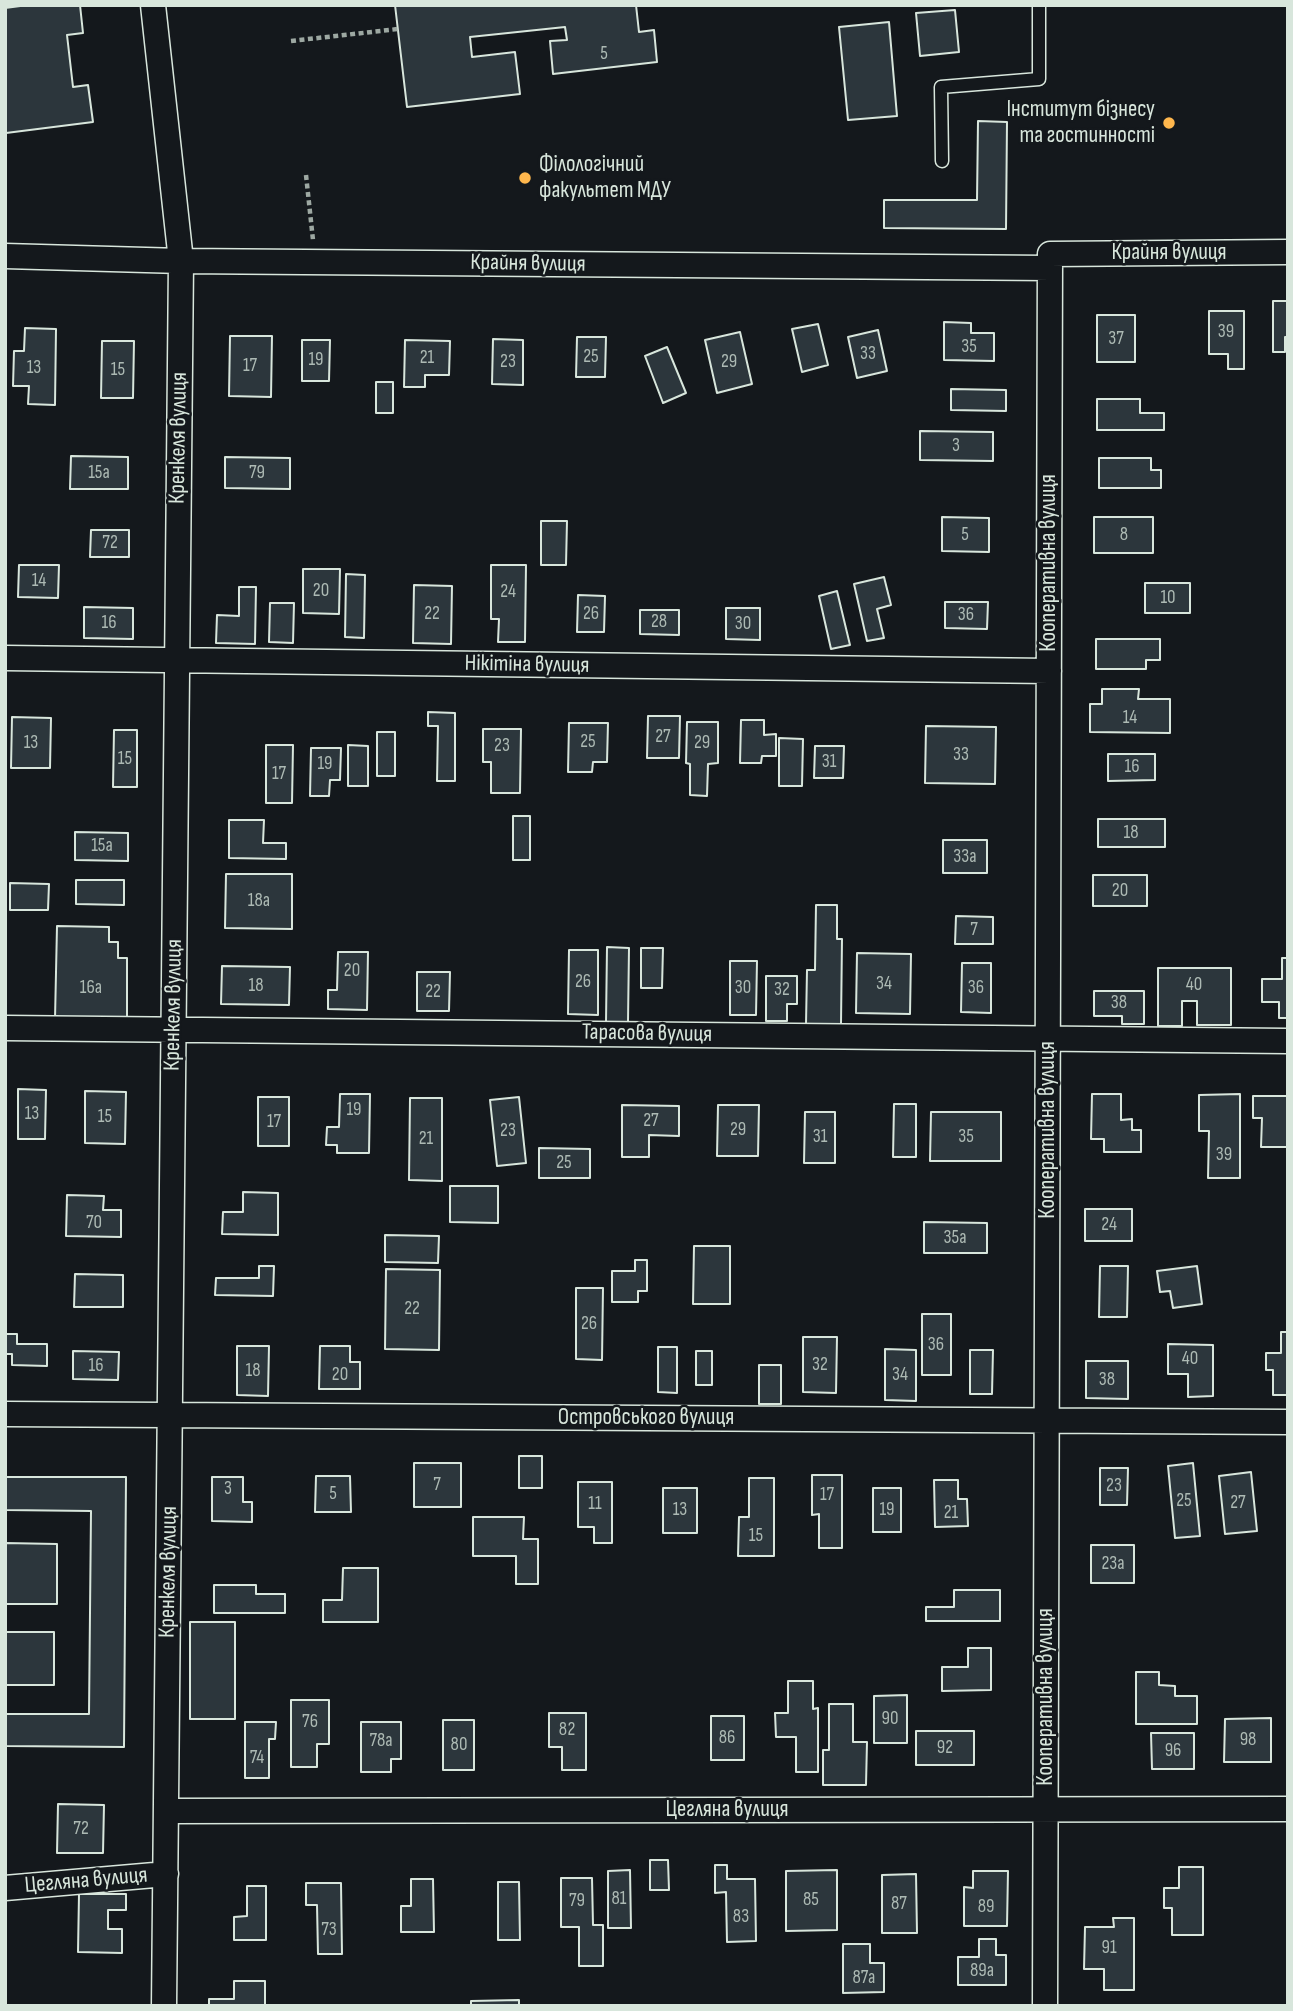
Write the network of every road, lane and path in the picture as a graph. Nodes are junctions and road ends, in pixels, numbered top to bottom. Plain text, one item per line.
1 (153, 5) edge
2 (1039, 5) edge
3 (398, 29) dead end
4 (291, 41) dead end
5 (942, 160) dead end
6 (306, 175) dead end
7 (1288, 252) edge
8 (5, 256) edge
9 (181, 261) junction
10 (1050, 261) junction
11 (316, 262) junction
12 (5, 658) edge
13 (177, 660) junction
14 (1049, 671) junction
15 (5, 1028) edge
16 (174, 1030) junction
17 (1048, 1038) junction
18 (1288, 1041) edge
19 (5, 1414) edge
20 (170, 1415) junction
21 (1047, 1420) junction
22 (1288, 1422) edge
23 (1046, 1809) junction
24 (1288, 1809) edge
25 (166, 1811) junction
26 (166, 1874) junction
27 (5, 1888) edge
28 (164, 2006) edge
29 (1045, 2006) edge

1 - 9 street, Кренкеля вулиця
2 - 5 lane
3 - 4 path
6 - 11 path
7 - 10 street, Крайня вулиця
8 - 9 street, Крайня вулиця
9 - 11 street, Крайня вулиця
9 - 13 street, Кренкеля вулиця
10 - 11 street, Крайня вулиця
10 - 14 street, Кооперативна вулиця
12 - 13 street, Нікітіна вулиця
13 - 14 street, Нікітіна вулиця
13 - 16 street, Кренкеля вулиця
14 - 17 street, Кооперативна вулиця
15 - 16 street, Тарасова вулиця
16 - 17 street, Тарасова вулиця
16 - 20 street, Кренкеля вулиця
17 - 18 street, Тарасова вулиця
17 - 21 street, Кооперативна вулиця
19 - 20 street, Островського вулиця
20 - 21 street, Островського вулиця
20 - 25 street, Кренкеля вулиця
21 - 22 street, Островського вулиця
21 - 23 street, Кооперативна вулиця
23 - 24 street, Цегляна вулиця
23 - 25 street, Цегляна вулиця
23 - 29 street, Кооперативна вулиця
25 - 26 street, Кренкеля вулиця
26 - 27 street, Цегляна вулиця
26 - 28 street, Кренкеля вулиця

